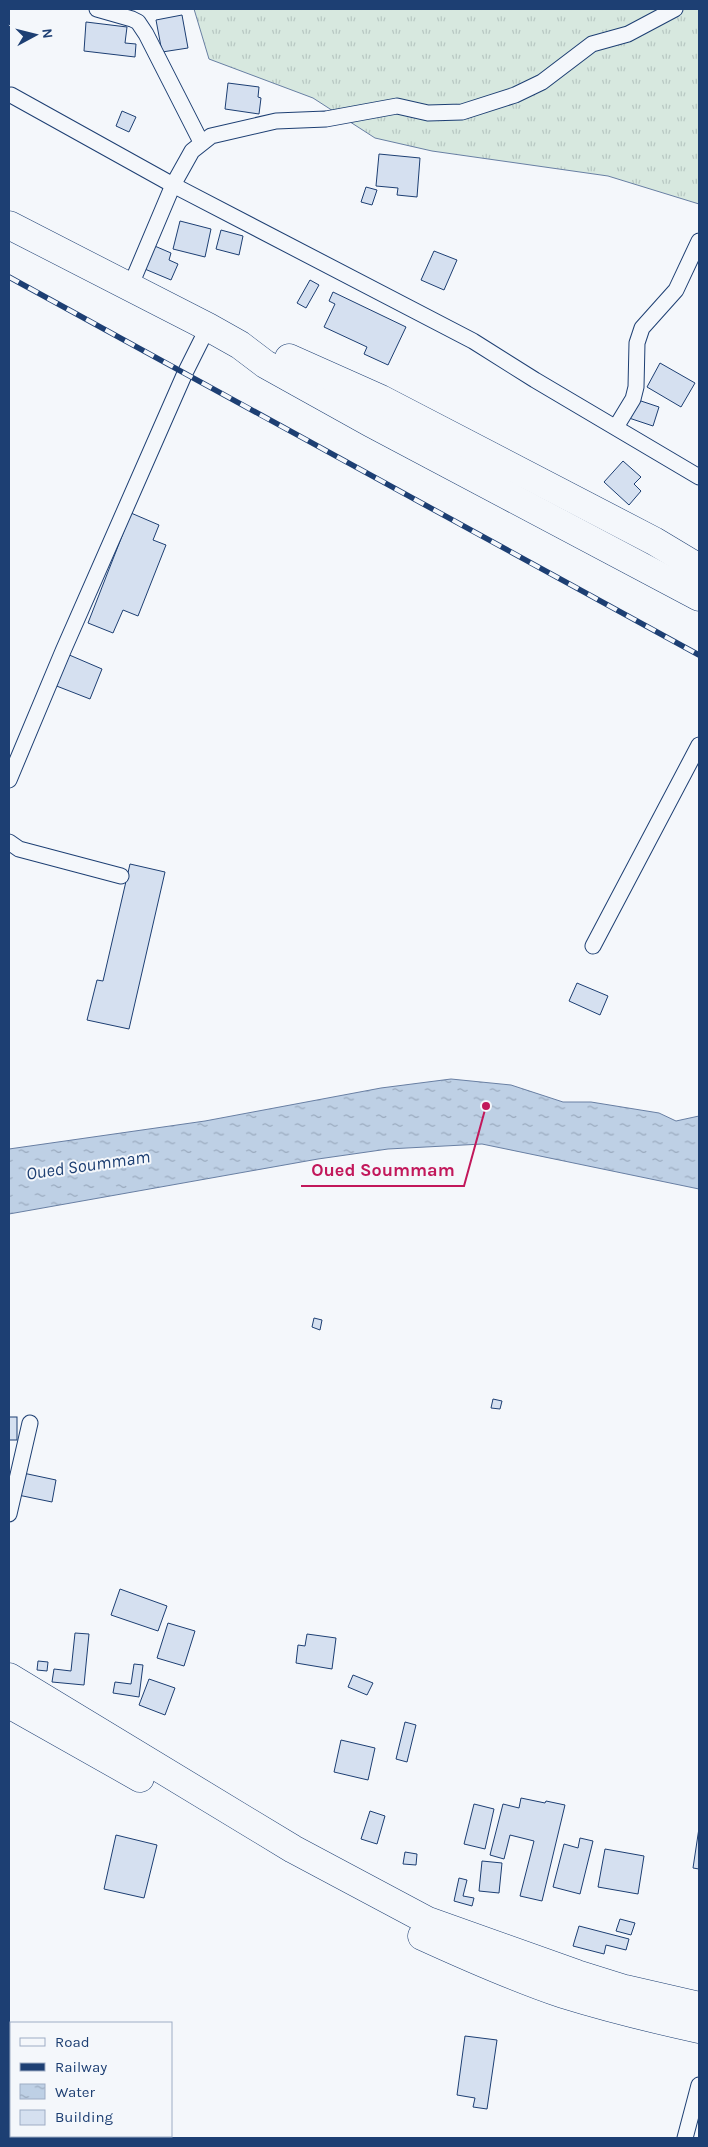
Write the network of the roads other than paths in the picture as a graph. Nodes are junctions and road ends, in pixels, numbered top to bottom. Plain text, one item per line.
1 (97, 9) edge
2 (675, 9) edge
3 (12, 95) dead end
4 (201, 142) junction
5 (173, 185) junction
6 (9, 225) edge
7 (699, 241) edge
8 (130, 287) junction
9 (208, 327) junction
10 (240, 345) junction
11 (616, 427) junction
12 (699, 477) edge
13 (699, 568) edge
14 (699, 597) edge
15 (699, 745) edge
16 (9, 780) edge
17 (9, 842) edge
18 (121, 876) dead end
19 (593, 946) dead end
20 (30, 1423) dead end
21 (9, 1514) edge
22 (9, 1677) edge
23 (9, 1704) edge
24 (699, 2006) edge
25 (699, 2030) edge
26 (699, 2085) edge
27 (685, 2138) edge

1 - 4 street
2 - 4 street
3 - 5 street
4 - 5 street
5 - 8 street
5 - 11 street
6 - 8 highway
7 - 11 street
8 - 9 highway
9 - 10 highway
9 - 16 street
10 - 13 highway
10 - 14 highway
11 - 12 street
15 - 19 street
17 - 18 street
20 - 21 street
22 - 24 highway
23 - 25 highway
26 - 27 street

